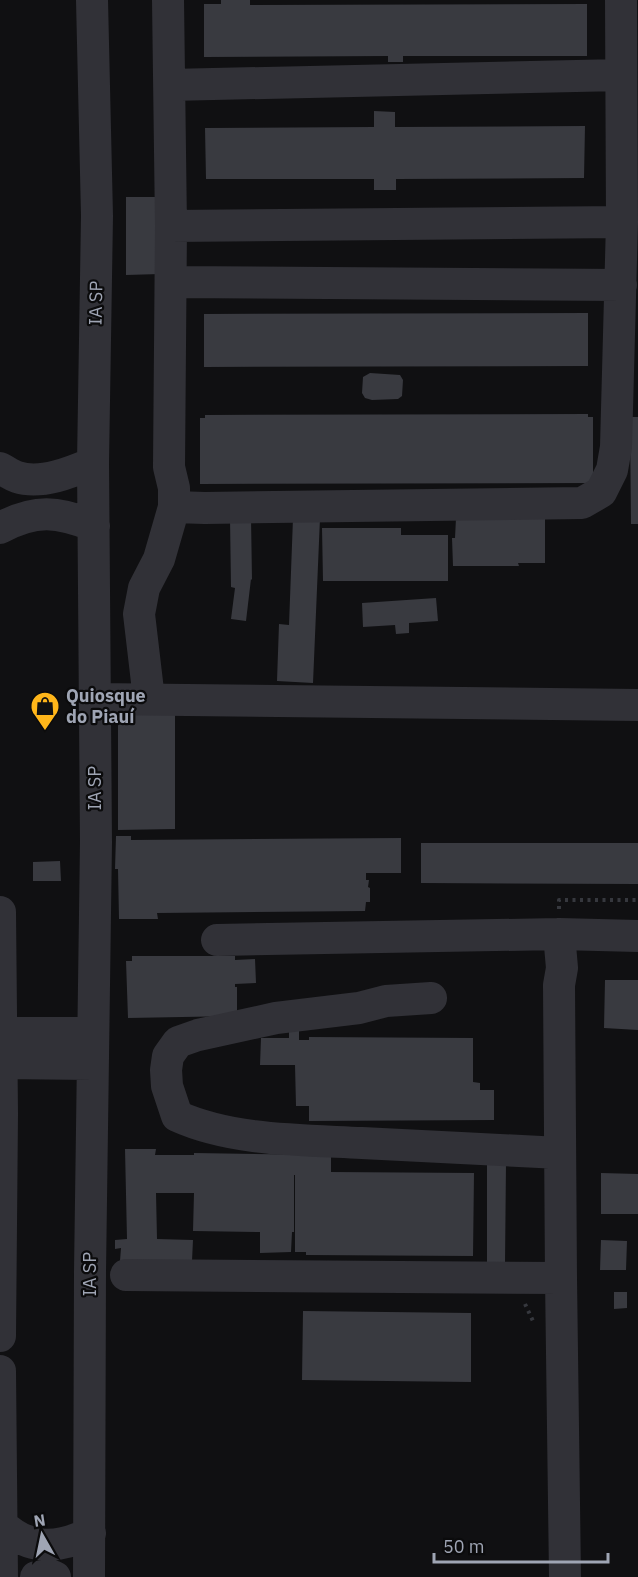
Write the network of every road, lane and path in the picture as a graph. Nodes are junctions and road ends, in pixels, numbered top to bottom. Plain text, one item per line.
1 (92, 0) edge
2 (168, 0) edge
3 (621, 0) edge
4 (621, 75) junction
5 (170, 85) junction
6 (627, 207) edge
7 (171, 226) junction
8 (171, 282) junction
9 (621, 285) junction
10 (93, 463) junction
11 (0, 468) edge
12 (174, 507) junction
13 (94, 526) junction
14 (0, 528) edge
15 (95, 699) junction
16 (149, 699) junction
17 (638, 705) edge
18 (638, 900) edge
19 (0, 912) edge
20 (559, 934) junction
21 (638, 936) edge
22 (218, 940) dead end
23 (431, 998) dead end
24 (92, 1033) junction
25 (2, 1048) junction
26 (92, 1064) junction
27 (1, 1114) edge
28 (560, 1153) junction
29 (126, 1275) dead end
30 (561, 1278) junction
31 (0, 1336) edge
32 (0, 1371) edge
33 (2, 1524) junction
34 (90, 1533) junction
35 (2, 1577) edge
36 (36, 1577) edge
37 (55, 1577) edge
38 (89, 1577) edge
39 (565, 1577) edge

1 - 10 street, IA SP
2 - 5 street
3 - 4 street
4 - 5 street
4 - 6 street
5 - 7 street
6 - 7 street
6 - 9 street
7 - 8 street
8 - 9 street
8 - 12 street
9 - 12 street
10 - 11 street
10 - 13 street, IA SP
12 - 16 street
13 - 14 street
13 - 15 street, IA SP
15 - 16 street
15 - 24 street, IA SP
16 - 17 street
18 - 20 path
19 - 25 street
20 - 21 street
20 - 22 street
20 - 28 street
23 - 28 street
24 - 25 street
24 - 26 street, IA SP
25 - 26 street
25 - 27 street
26 - 34 street, IA SP
27 - 31 street
28 - 30 street
29 - 30 street
30 - 39 street
32 - 33 street
33 - 34 street
33 - 35 street
34 - 38 street, IA SP
36 - 37 street

